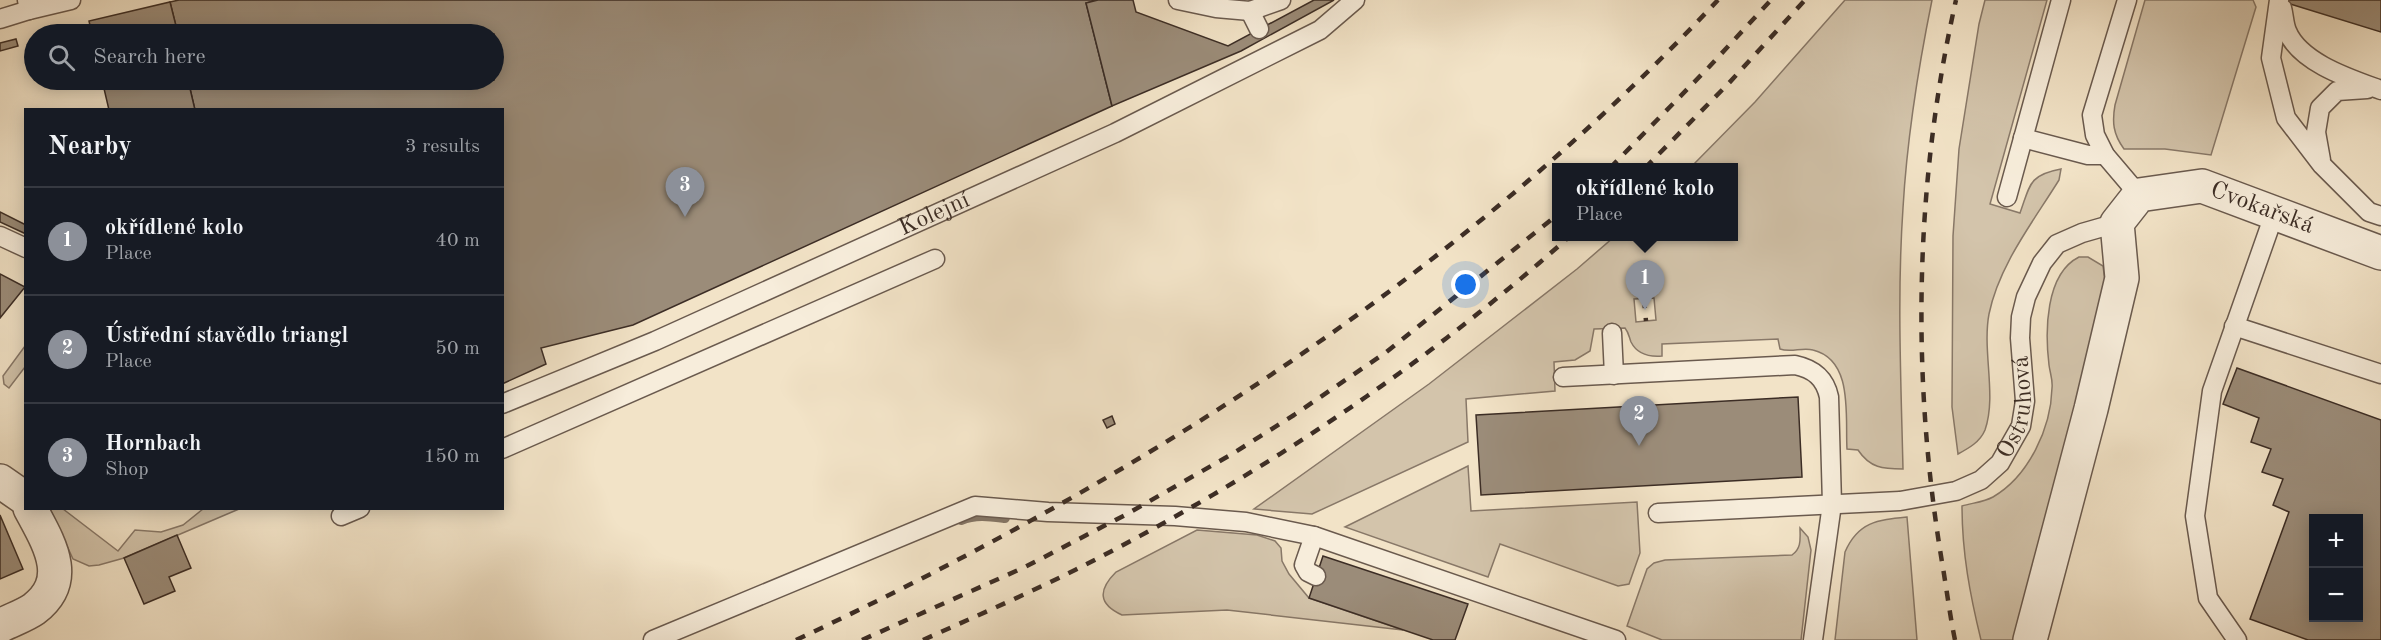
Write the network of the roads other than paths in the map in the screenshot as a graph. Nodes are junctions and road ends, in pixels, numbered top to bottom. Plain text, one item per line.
1 (71, 0) edge
2 (1178, 0) edge
3 (1281, 0) edge
4 (1355, 0) edge
5 (2061, 0) edge
6 (2127, 0) edge
7 (2280, 0) edge
8 (28, 5) edge
9 (1250, 11) junction
10 (0, 19) edge
11 (1265, 41) junction
12 (2381, 91) edge
13 (2023, 138) junction
14 (2105, 155) junction
15 (2322, 165) junction
16 (2139, 195) junction
17 (2007, 197) dead end
18 (2274, 212) junction
19 (2381, 216) edge
20 (2117, 223) junction
21 (0, 236) edge
22 (24, 247) edge
23 (2381, 253) edge
24 (935, 259) dead end
25 (2234, 326) junction
26 (1612, 333) dead end
27 (2381, 374) edge
28 (1614, 375) junction
29 (1563, 377) dead end
30 (504, 403) edge
31 (504, 448) edge
32 (0, 481) edge
33 (24, 498) edge
34 (1832, 504) junction
35 (31, 510) edge
36 (355, 510) edge
37 (1658, 513) dead end
38 (341, 516) dead end
39 (1314, 536) junction
40 (1316, 576) dead end
41 (0, 626) edge
42 (652, 640) edge
43 (1616, 640) edge
44 (1813, 640) edge
45 (2030, 640) edge
46 (2237, 640) edge

1 - 8 lane
2 - 9 lane
3 - 9 lane
4 - 11 lane, Kolejní
5 - 13 lane
6 - 14 lane
7 - 12 lane
7 - 15 lane
8 - 10 lane
9 - 11 lane
11 - 30 lane, Kolejní
12 - 15 lane
13 - 14 lane
13 - 17 lane
14 - 16 lane
15 - 19 lane
16 - 18 street, Cvokařská
16 - 20 street
18 - 23 street, Cvokařská
18 - 25 lane
20 - 34 lane, Ostruhová
20 - 45 street
21 - 22 lane
24 - 31 lane
25 - 27 lane
25 - 46 lane
26 - 28 lane
28 - 29 lane
28 - 34 lane
32 - 33 street
34 - 37 lane, Ostruhová
34 - 44 lane
35 - 41 street
36 - 38 lane
39 - 40 lane
39 - 42 lane
39 - 43 lane

